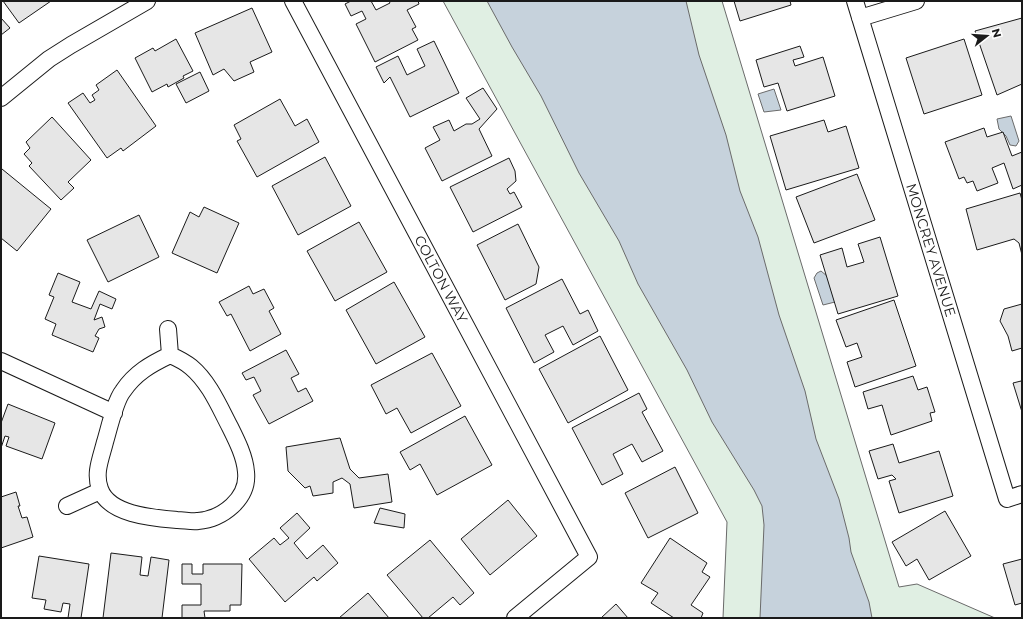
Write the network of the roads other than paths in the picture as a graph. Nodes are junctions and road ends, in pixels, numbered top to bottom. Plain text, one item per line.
1 (148, 1) edge
2 (293, 1) edge
3 (855, 1) edge
4 (916, 1) edge
5 (860, 18) junction
6 (1, 98) edge
7 (168, 329) dead end
8 (170, 355) junction
9 (1, 361) edge
10 (114, 414) junction
11 (100, 491) junction
12 (1015, 496) edge
13 (67, 506) dead end
14 (515, 618) edge

1 - 6 street
2 - 14 street, COLTON WAY
3 - 5 street, MONCREY AVENUE
4 - 5 street
5 - 12 street, MONCREY AVENUE
7 - 8 street
8 - 10 street
8 - 11 street
9 - 10 street
10 - 11 street
11 - 13 street

